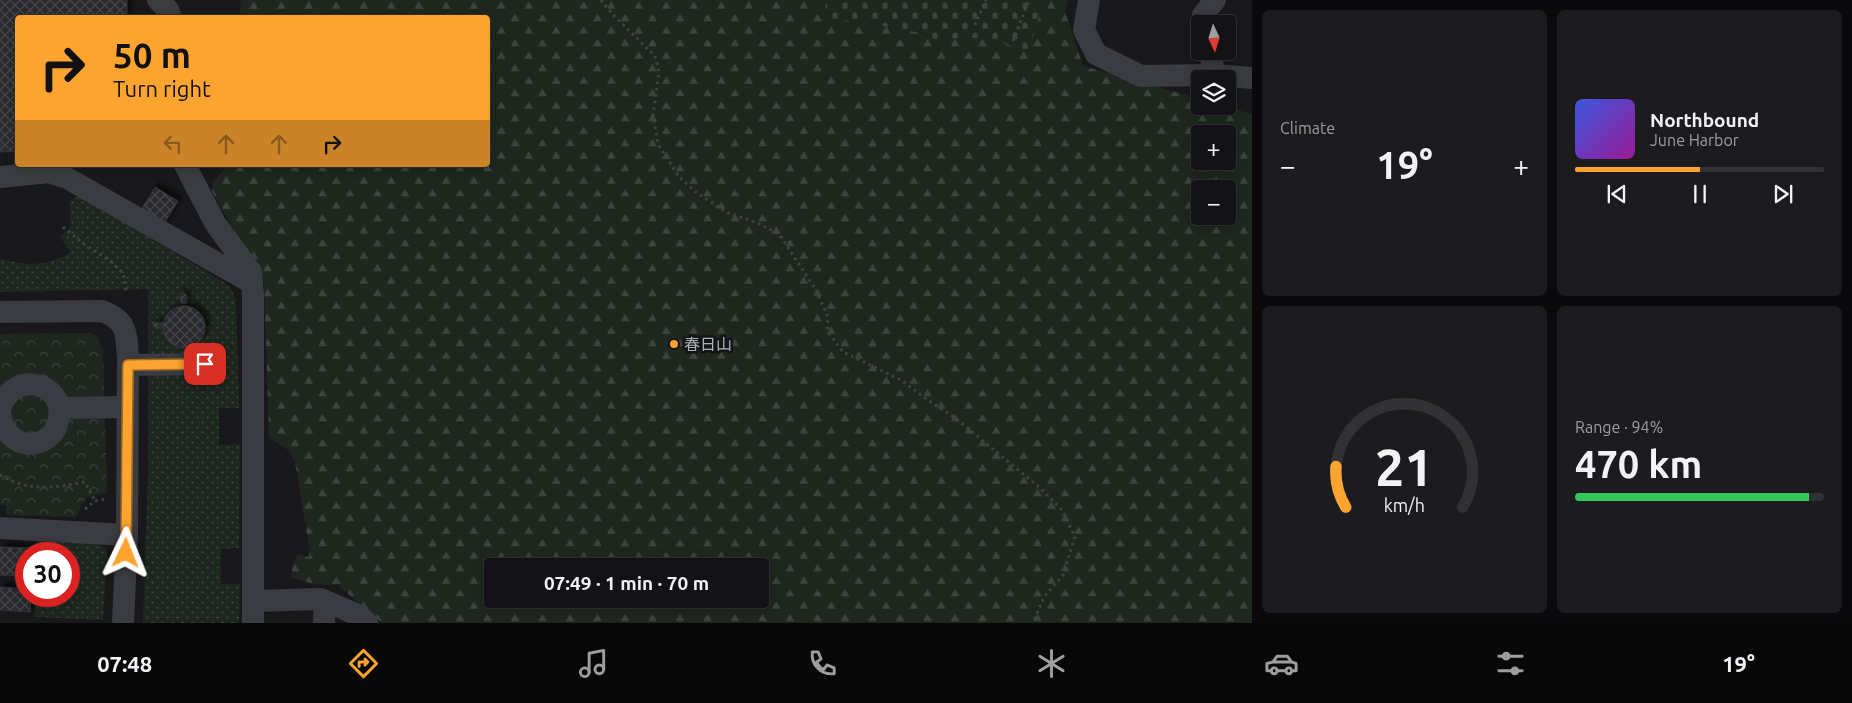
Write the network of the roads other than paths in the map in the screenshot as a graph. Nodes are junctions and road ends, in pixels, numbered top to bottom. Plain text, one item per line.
1 (158, 0) edge
2 (1089, 0) edge
3 (1215, 0) edge
4 (170, 15) edge
5 (1203, 15) edge
6 (1191, 75) edge
7 (1236, 77) edge
8 (1252, 78) edge
9 (186, 167) edge
10 (0, 177) edge
11 (252, 282) junction
12 (0, 312) edge
13 (205, 364) dead end
14 (128, 365) junction
15 (127, 407) junction
16 (60, 408) junction
17 (0, 410) edge
18 (0, 528) edge
19 (127, 536) junction
20 (254, 601) junction
21 (325, 612) edge
22 (122, 623) edge
23 (253, 623) edge
24 (367, 623) edge

1 - 4 street
2 - 6 street
3 - 5 street
7 - 8 street
9 - 11 street
10 - 11 street
11 - 20 street
12 - 14 street
13 - 14 street
14 - 15 street
15 - 16 street
15 - 19 street
16 - 17 street
16 - 17 street
18 - 19 street
19 - 22 street
20 - 21 street
20 - 23 street
21 - 24 street

